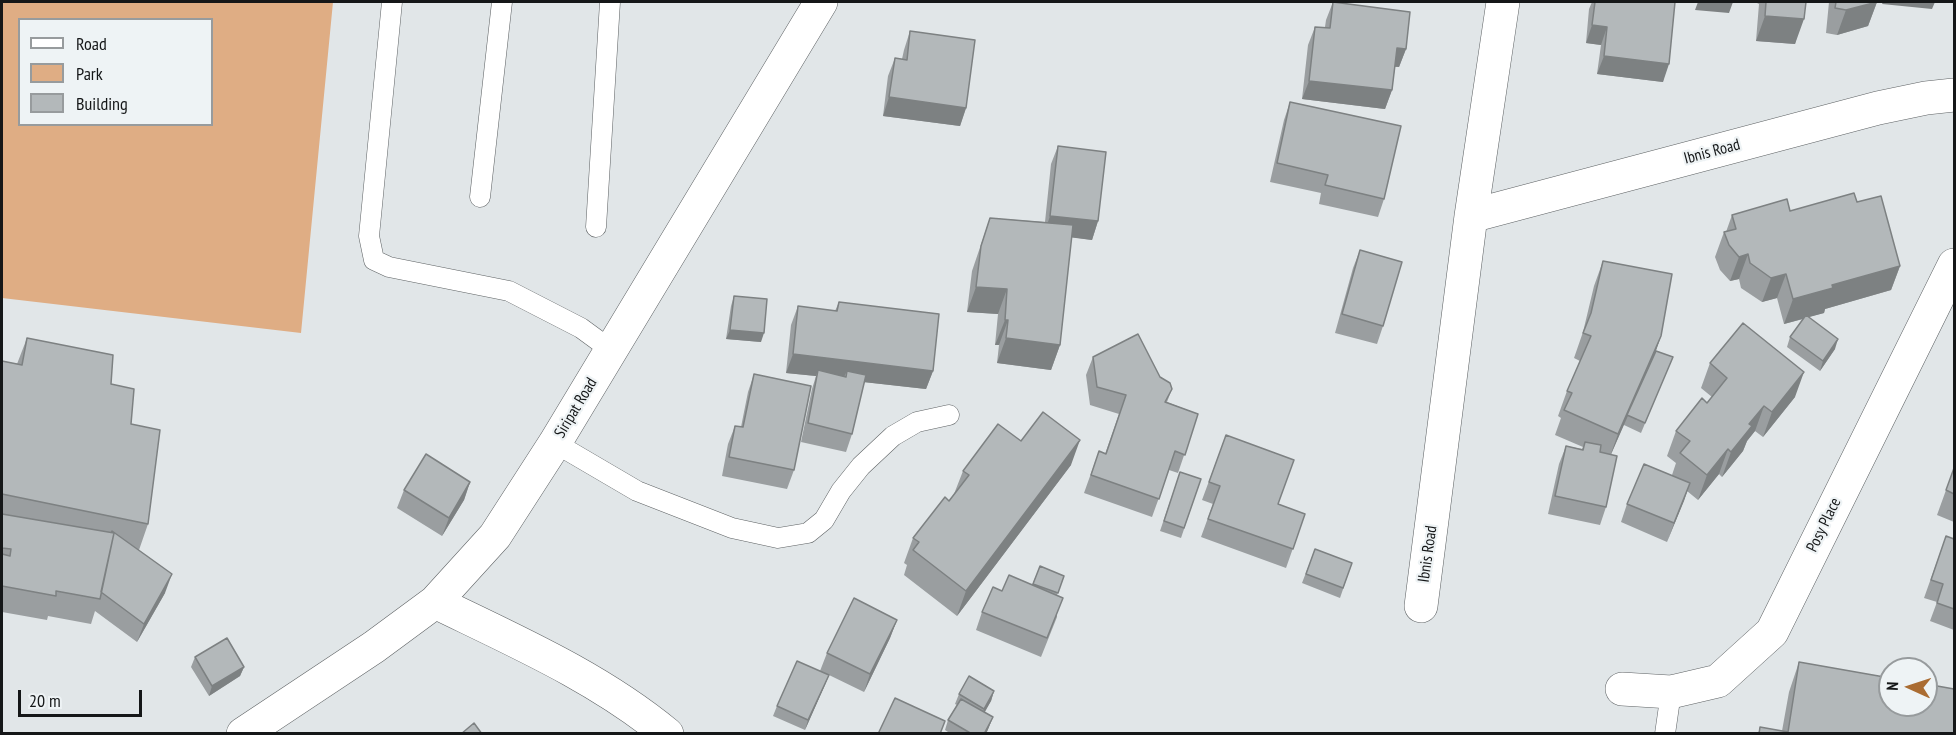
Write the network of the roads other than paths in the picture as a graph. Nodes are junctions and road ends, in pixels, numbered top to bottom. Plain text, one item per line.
1 (392, 2) edge
2 (502, 2) edge
3 (610, 2) edge
4 (821, 2) edge
5 (1503, 2) edge
6 (1954, 95) edge
7 (480, 197) dead end
8 (1471, 216) junction
9 (596, 227) dead end
10 (1954, 266) edge
11 (611, 350) junction
12 (949, 415) dead end
13 (555, 443) junction
14 (435, 602) junction
15 (1421, 606) dead end
16 (1622, 689) dead end
17 (1671, 692) junction
18 (243, 734) edge
19 (667, 734) edge
20 (1665, 734) edge

1 - 11 lane
2 - 7 lane
3 - 9 lane
4 - 11 street, Siripat Road
5 - 8 street, Ibnis Road
6 - 8 street, Ibnis Road
8 - 15 street, Ibnis Road
10 - 17 street, Posy Place
11 - 13 street, Siripat Road
12 - 13 lane
13 - 14 street, Siripat Road
14 - 18 street, Siripat Road
14 - 19 street
16 - 17 street, Posy Place
17 - 20 lane

